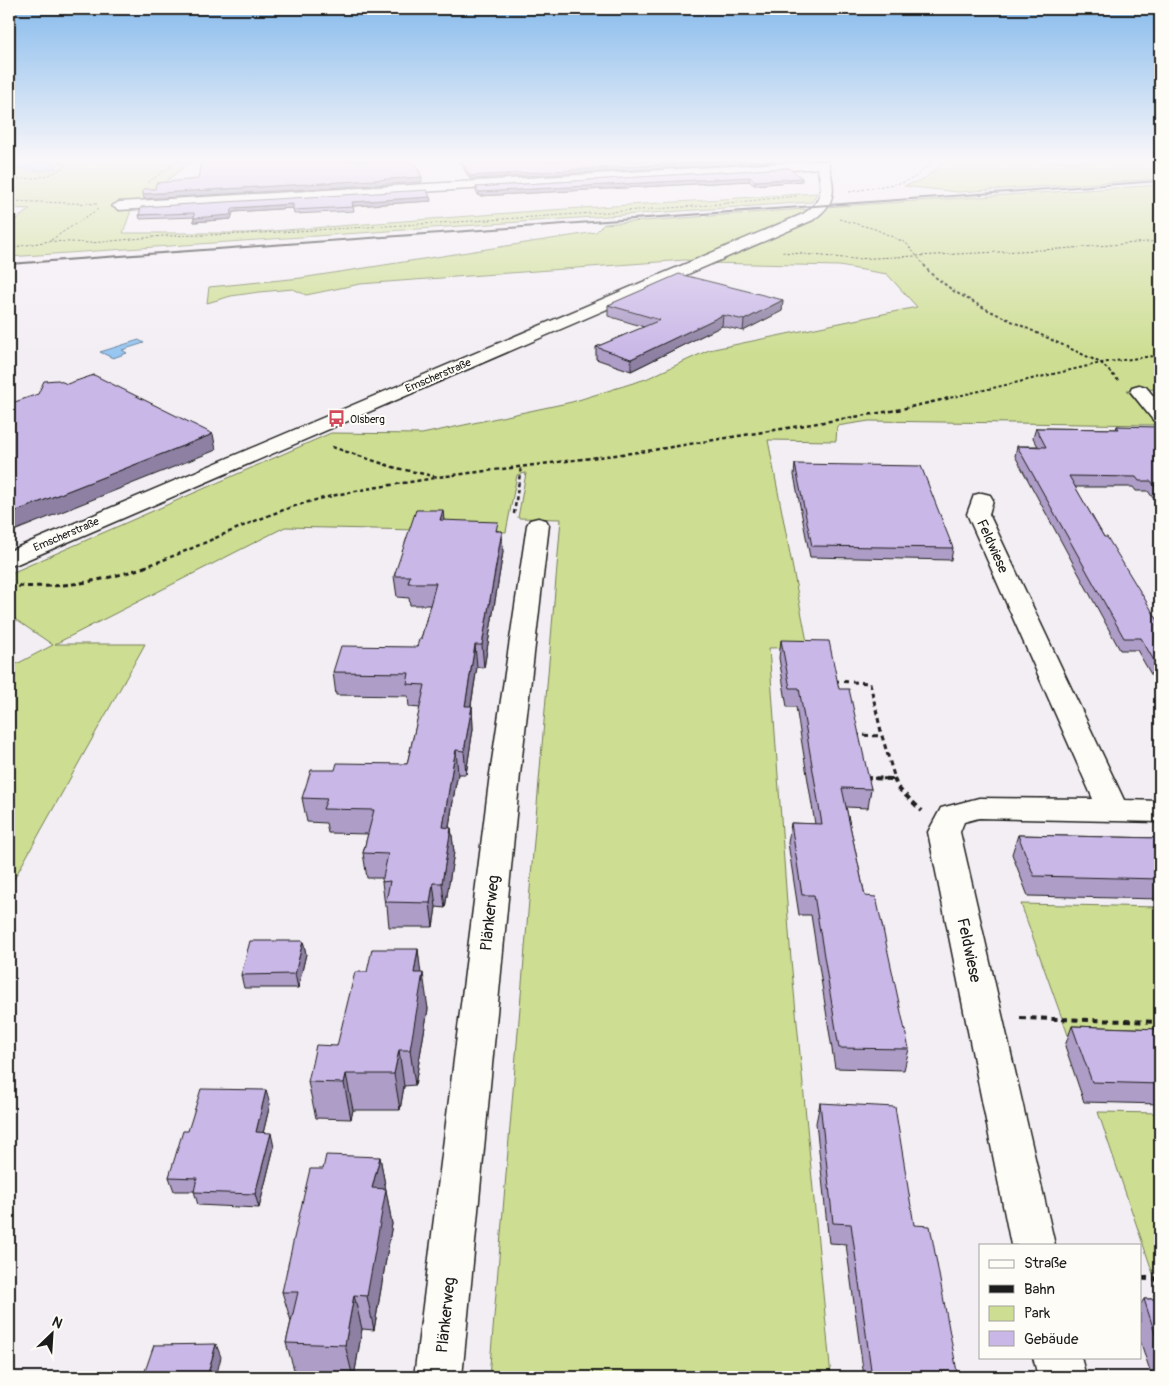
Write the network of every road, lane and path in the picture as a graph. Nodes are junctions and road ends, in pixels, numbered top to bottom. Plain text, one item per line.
1 (73, 226) edge
2 (396, 226) edge
3 (787, 226) edge
4 (862, 226) edge
5 (50, 240) junction
6 (1160, 241) edge
7 (9, 248) edge
8 (823, 256) dead end
9 (918, 256) junction
10 (1160, 355) edge
11 (1101, 363) junction
12 (1139, 391) joint
13 (1160, 416) edge
14 (299, 434) junction
15 (521, 467) junction
16 (438, 477) junction
17 (982, 500) dead end
18 (538, 525) joint
19 (9, 559) edge
20 (9, 586) edge
21 (833, 681) edge
22 (855, 735) edge
23 (882, 736) junction
24 (864, 778) edge
25 (895, 779) junction
26 (1112, 810) junction
27 (1160, 811) edge
28 (944, 832) junction
29 (984, 1017) junction
30 (1105, 1021) junction
31 (1160, 1022) edge
32 (1108, 1030) edge
33 (1033, 1244) edge
34 (1142, 1278) edge
35 (1160, 1279) edge
36 (1057, 1358) edge
37 (438, 1377) edge
38 (1062, 1377) edge

1 - 5 path
2 - 5 path
3 - 14 street, Emscherstraße
4 - 9 path
5 - 7 path
6 - 9 path
8 - 9 path
9 - 11 path
10 - 11 path
11 - 12 path
11 - 15 path
12 - 13 street
14 - 16 path
14 - 19 street, Emscherstraße
15 - 16 path
15 - 18 path
16 - 20 path
17 - 26 street, Feldwiese
18 - 37 street, Plänkerweg
21 - 23 path
22 - 23 path
23 - 25 path
24 - 25 path
25 - 28 path
26 - 27 street
26 - 28 street
28 - 29 street, Feldwiese
29 - 30 path
29 - 33 street, Feldwiese
30 - 31 path
30 - 32 path
34 - 35 path
36 - 38 street

